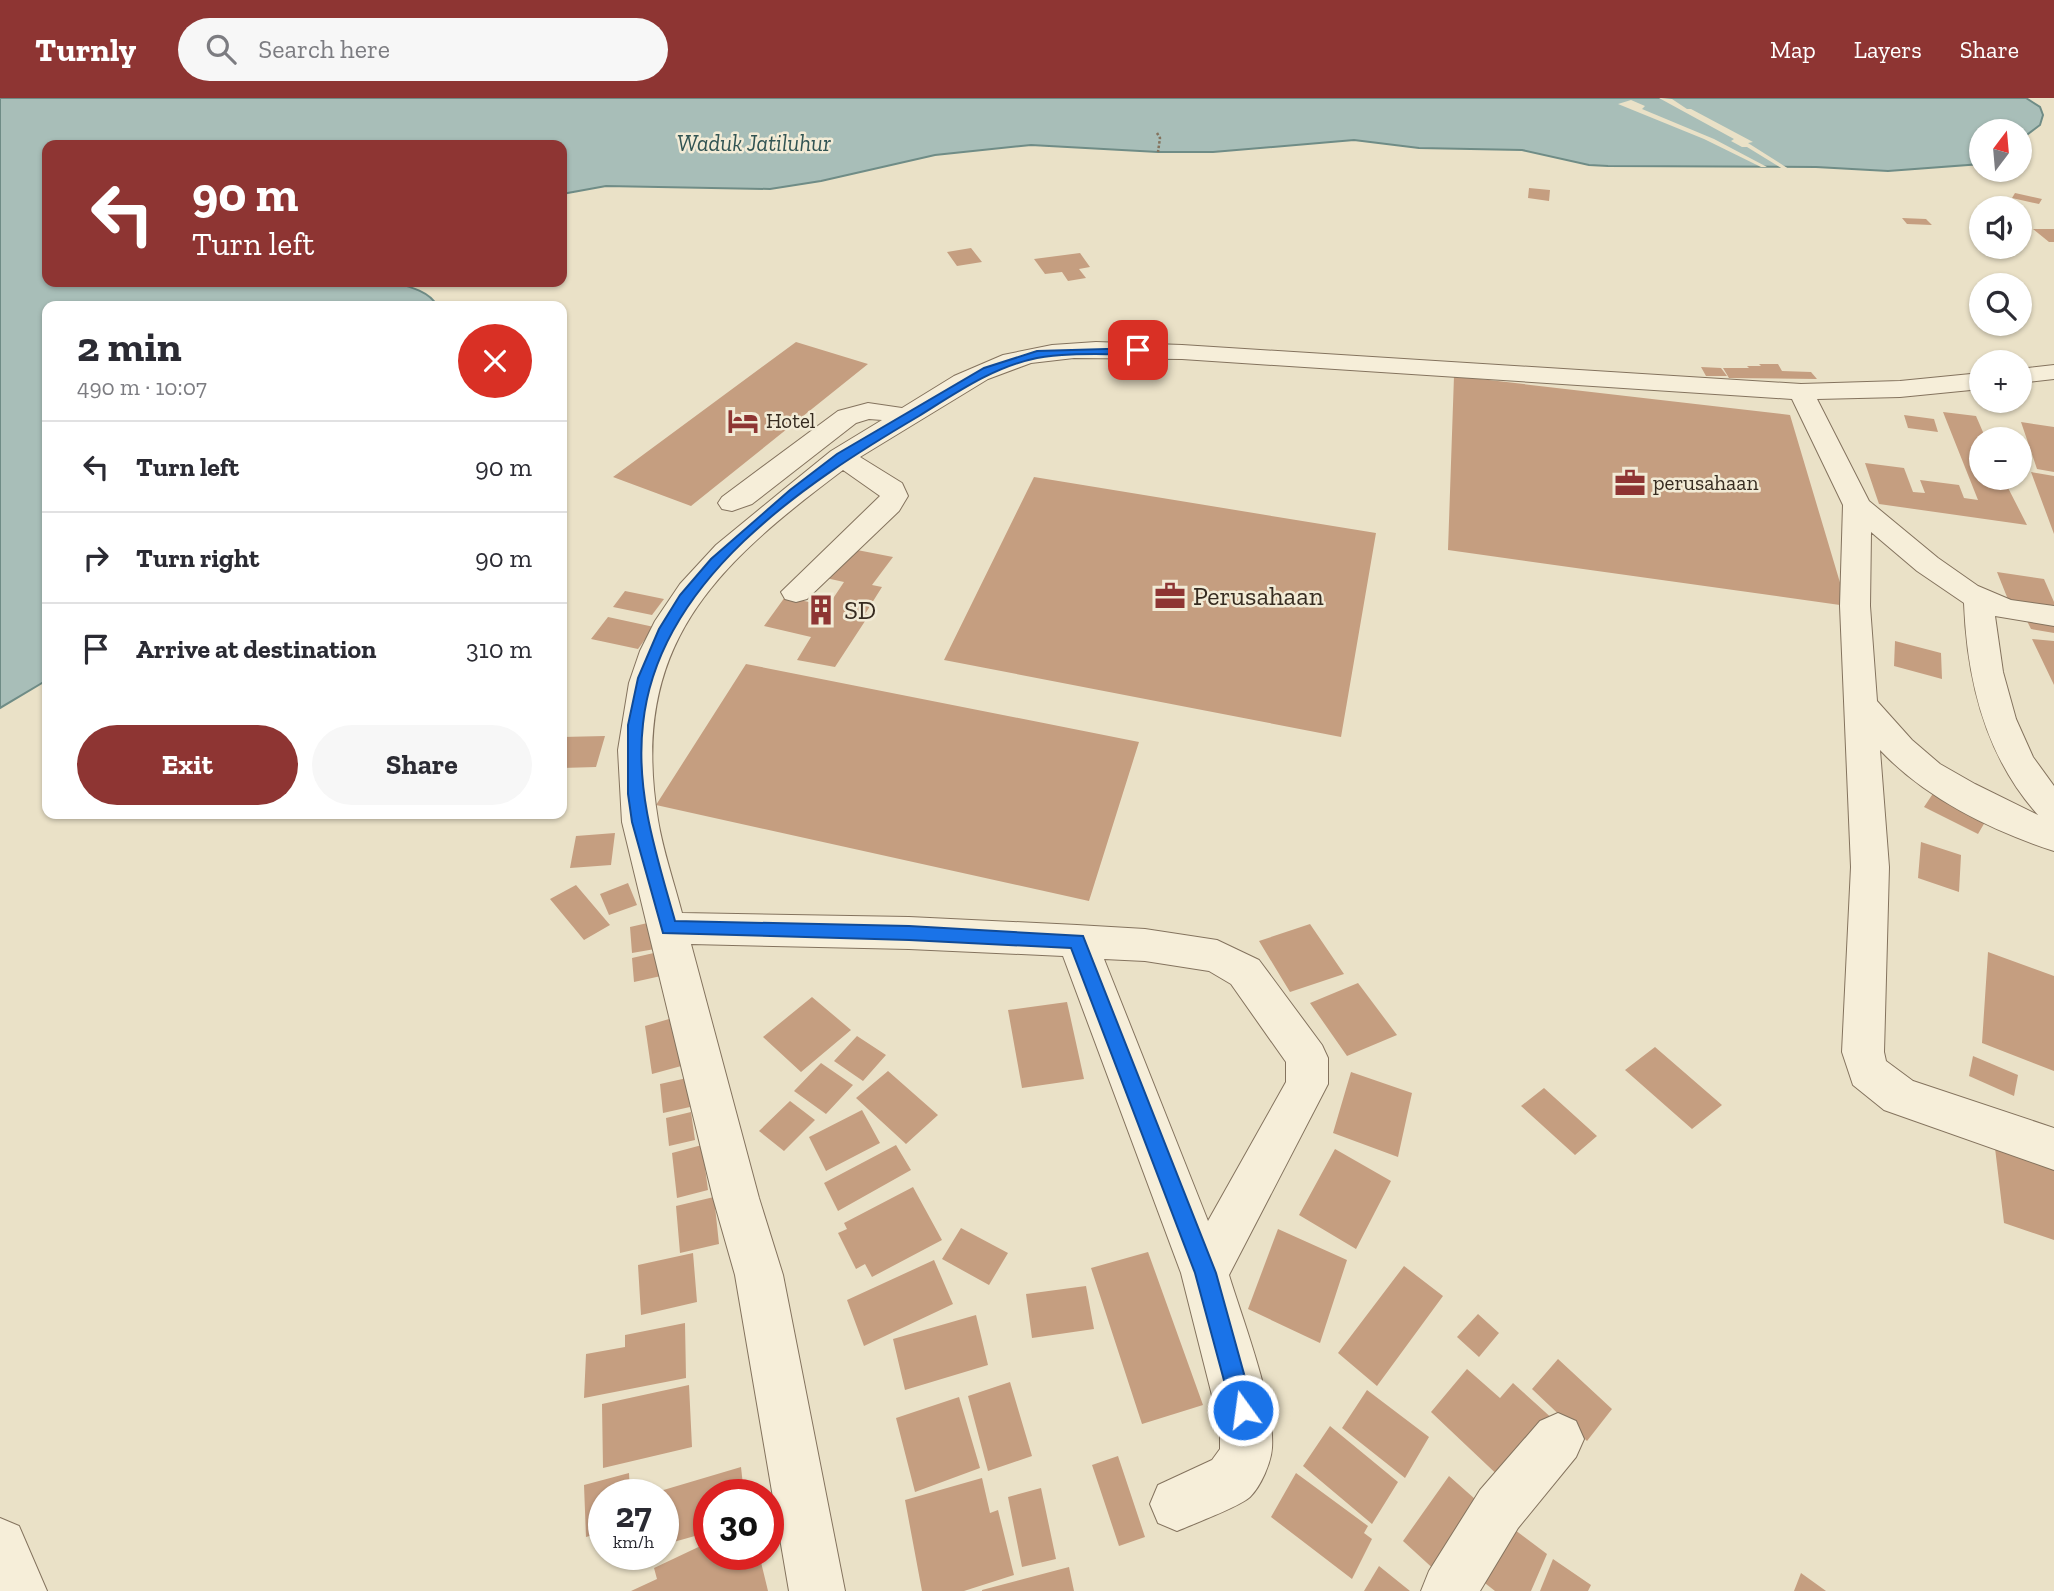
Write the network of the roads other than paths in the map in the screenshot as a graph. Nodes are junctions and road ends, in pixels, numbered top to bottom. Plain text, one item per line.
1 (2054, 372) edge
2 (2032, 375) edge
3 (1969, 382) edge
4 (1801, 392) junction
5 (908, 416) junction
6 (841, 457) junction
7 (732, 503) dead end
8 (1857, 505) junction
9 (796, 592) dead end
10 (1979, 599) junction
11 (2054, 616) edge
12 (1860, 703) junction
13 (2054, 809) edge
14 (2054, 836) edge
15 (669, 928) junction
16 (1077, 941) junction
17 (2054, 1149) edge
18 (1205, 1273) junction
19 (1558, 1439) dead end
20 (1177, 1504) dead end
21 (0, 1545) edge
22 (19, 1591) edge
23 (817, 1591) edge
24 (1449, 1591) edge

1 - 2 street
3 - 4 street
4 - 5 street
4 - 8 street
5 - 6 street
5 - 7 street
6 - 9 street
6 - 15 street
8 - 10 street
8 - 12 street
10 - 11 street
10 - 13 street
12 - 14 street
12 - 17 street
15 - 16 street
15 - 23 street
16 - 18 street
16 - 18 street
18 - 20 street
19 - 24 street
21 - 22 street

